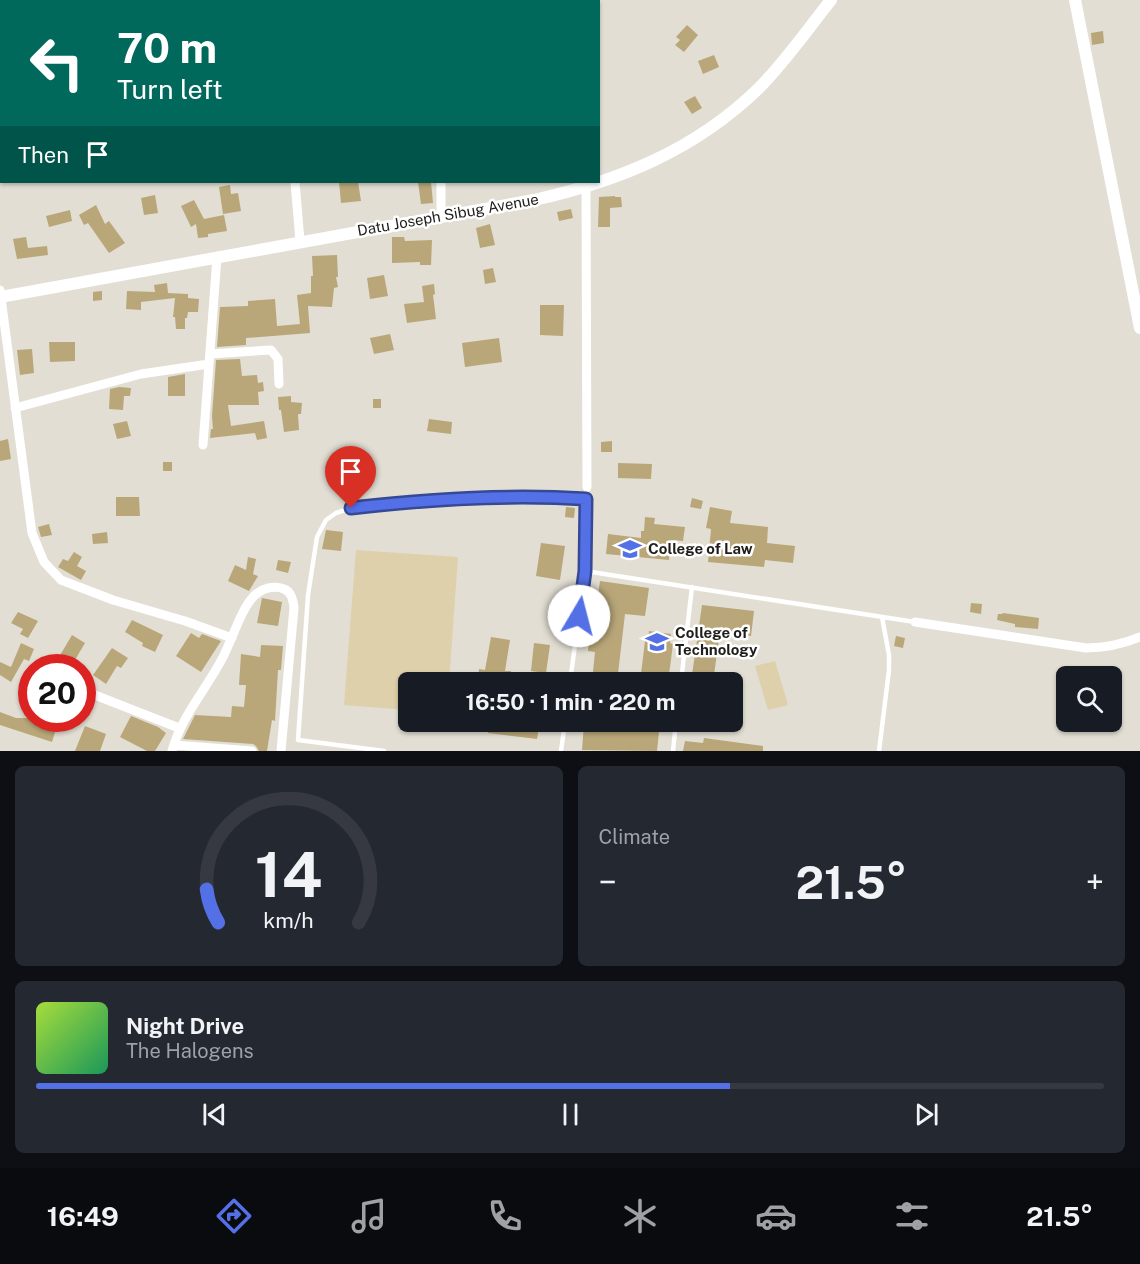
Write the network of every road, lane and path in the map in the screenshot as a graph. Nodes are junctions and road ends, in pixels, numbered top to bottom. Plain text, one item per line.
1 (831, 0) edge
2 (1075, 0) edge
3 (600, 182) edge
4 (295, 183) edge
5 (441, 183) edge
6 (597, 183) edge
7 (586, 187) junction
8 (441, 216) junction
9 (300, 241) junction
10 (217, 256) junction
11 (1, 295) edge
12 (1140, 328) edge
13 (209, 359) junction
14 (279, 384) dead end
15 (15, 408) junction
16 (203, 445) dead end
17 (586, 487) joint
18 (586, 499) junction
19 (585, 571) junction
20 (692, 587) junction
21 (882, 617) junction
22 (915, 622) joint
23 (1140, 637) edge
24 (232, 638) junction
25 (571, 672) edge
26 (682, 672) edge
27 (96, 695) edge
28 (179, 728) junction
29 (564, 732) edge
30 (675, 732) edge
31 (173, 748) edge
32 (252, 751) edge
33 (281, 751) edge
34 (384, 751) edge
35 (561, 751) edge
36 (673, 751) edge
37 (879, 751) edge

1 - 3 main road, Datu Joseph Sibug Avenue
2 - 12 main road
4 - 9 street
5 - 8 street
6 - 7 main road, Datu Joseph Sibug Avenue
7 - 8 main road, Datu Joseph Sibug Avenue
7 - 17 street
8 - 9 main road, Datu Joseph Sibug Avenue
9 - 10 main road, Datu Joseph Sibug Avenue
10 - 11 main road, Datu Joseph Sibug Avenue
10 - 13 street
11 - 15 street
13 - 14 street
13 - 15 street
13 - 16 street
15 - 24 street
17 - 18 lane
18 - 19 lane
18 - 34 lane
19 - 20 lane
19 - 25 lane
20 - 21 lane
20 - 26 lane
21 - 22 lane
21 - 37 lane
22 - 23 street
24 - 28 street
24 - 33 street
27 - 28 street
28 - 31 street
29 - 35 lane
30 - 36 lane
31 - 32 street

